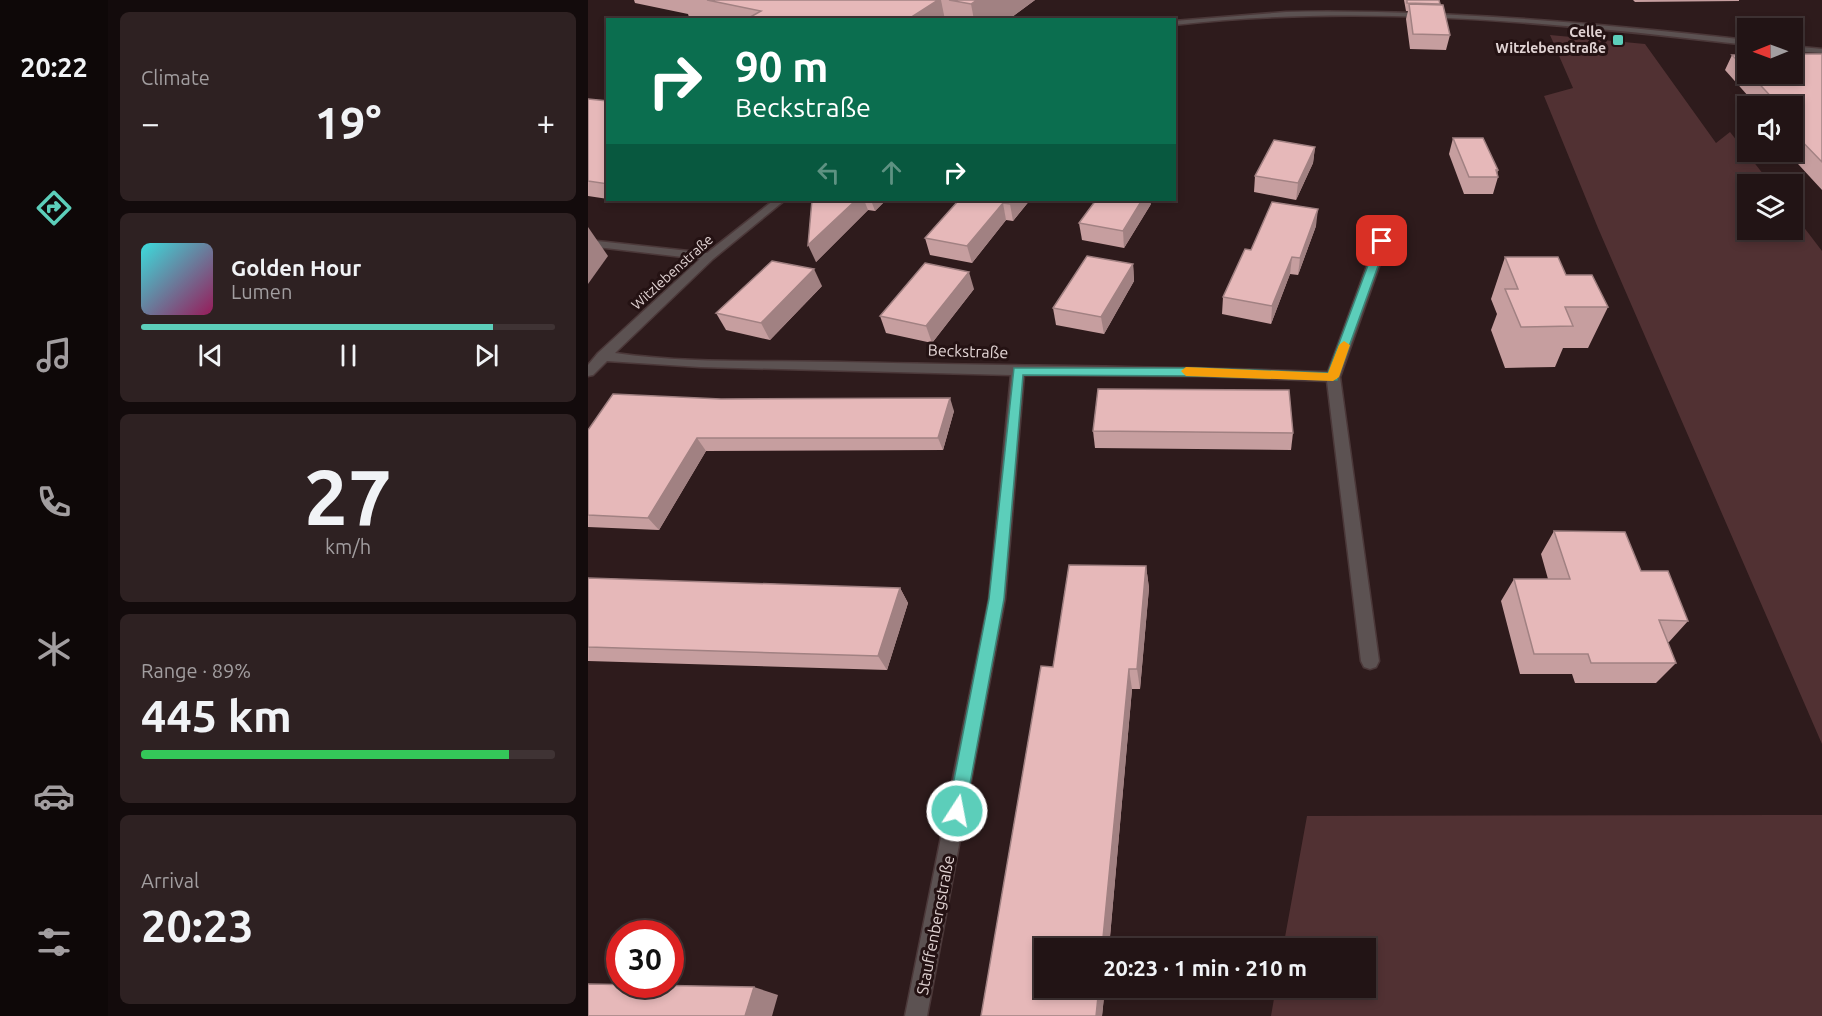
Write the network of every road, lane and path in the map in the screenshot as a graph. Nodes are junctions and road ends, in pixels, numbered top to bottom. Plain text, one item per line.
1 (1176, 23) edge
2 (1737, 42) edge
3 (1803, 49) edge
4 (1822, 51) edge
5 (779, 201) edge
6 (1382, 241) dead end
7 (588, 243) edge
8 (709, 257) junction
9 (603, 356) junction
10 (1018, 371) junction
11 (588, 372) edge
12 (1333, 377) junction
13 (1370, 661) dead end
14 (916, 1016) edge

1 - 2 street
3 - 4 street
5 - 8 street, Witzlebenstraße
6 - 12 street
7 - 8 street
8 - 9 street, Witzlebenstraße
9 - 10 street, Beckstraße
9 - 11 street, Witzlebenstraße
10 - 12 street, Beckstraße
10 - 14 street, Stauffenbergstraße
12 - 13 street

